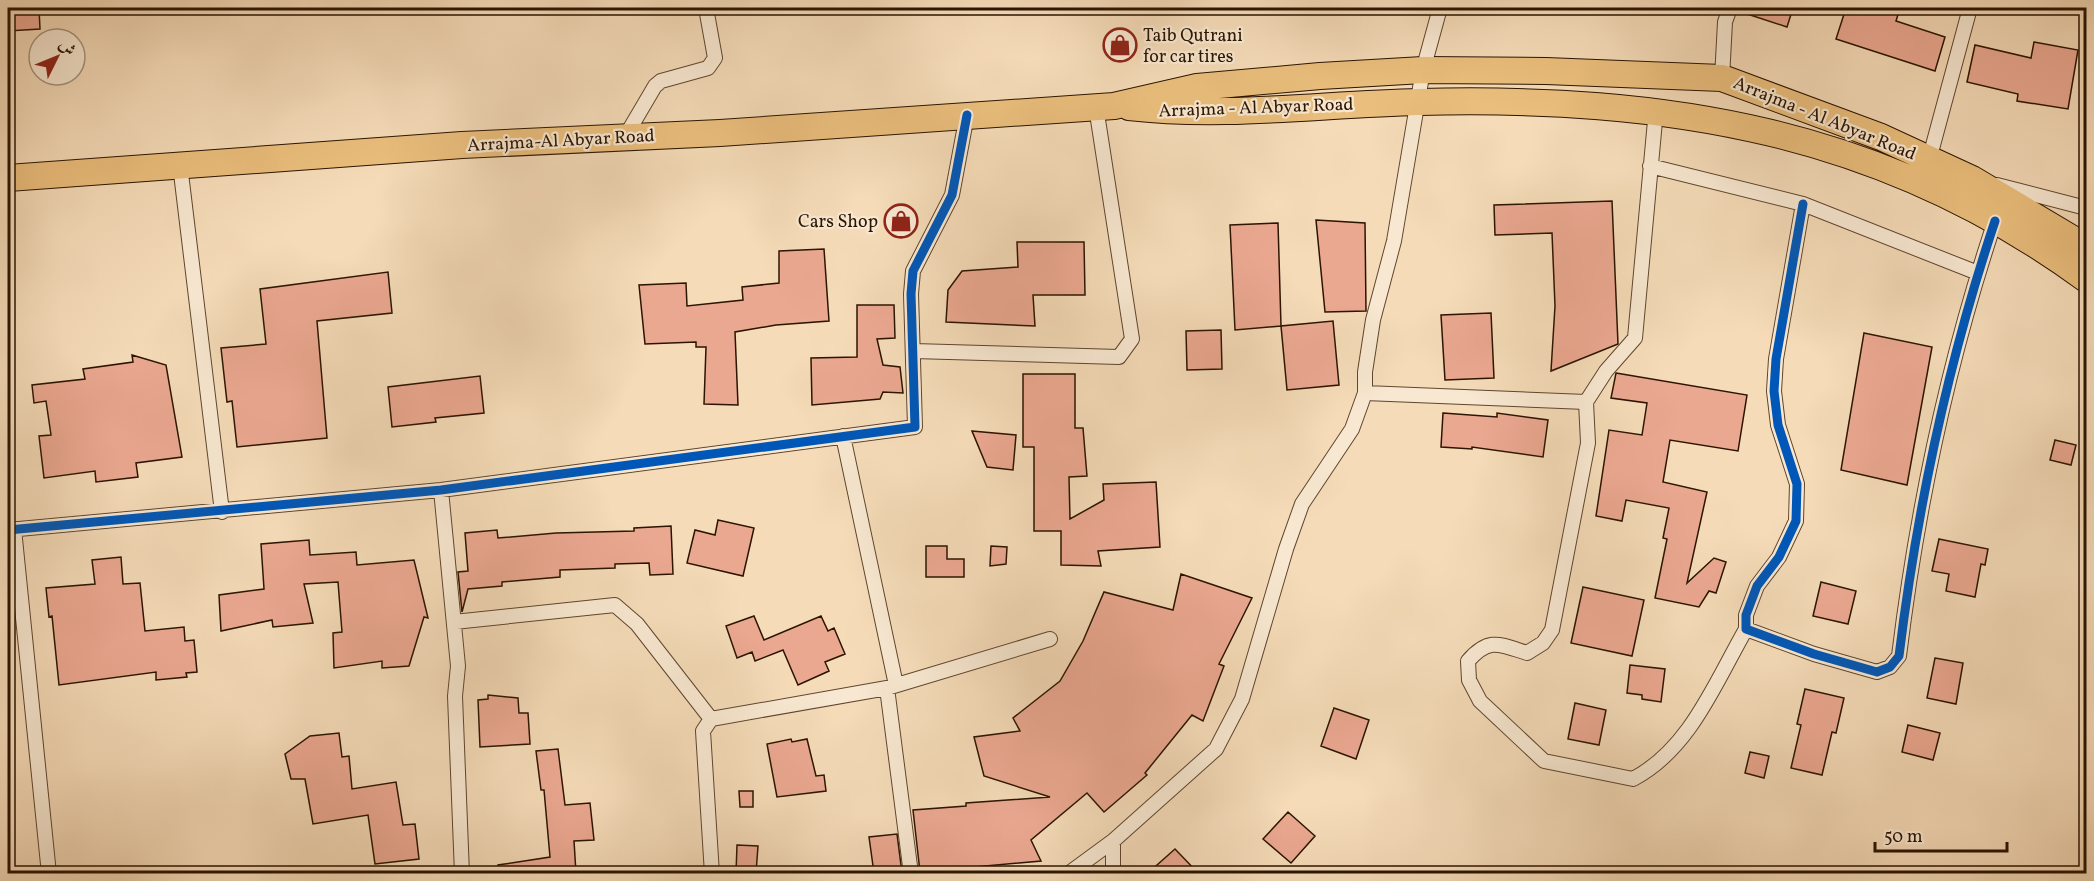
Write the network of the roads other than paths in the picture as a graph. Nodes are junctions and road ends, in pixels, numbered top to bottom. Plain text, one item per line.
1 (706, 8) edge
2 (1440, 8) edge
3 (1730, 8) edge
4 (1970, 8) edge
5 (1423, 70) junction
6 (1722, 78) junction
7 (1419, 102) junction
8 (1105, 106) junction
9 (1656, 110) junction
10 (967, 115) junction
11 (624, 137) junction
12 (1929, 160) junction
13 (180, 165) junction
14 (1650, 166) junction
15 (8, 178) edge
16 (1972, 178) junction
17 (1803, 204) junction
18 (2086, 208) edge
19 (1995, 221) junction
20 (2086, 247) edge
21 (1978, 273) junction
22 (2086, 279) edge
23 (914, 351) junction
24 (1365, 393) junction
25 (1586, 402) junction
26 (843, 436) junction
27 (441, 490) junction
28 (222, 512) junction
29 (11, 529) edge
30 (454, 622) junction
31 (1746, 629) junction
32 (1050, 639) dead end
33 (892, 687) junction
34 (711, 719) junction
35 (1113, 841) junction
36 (49, 873) edge
37 (462, 873) edge
38 (712, 873) edge
39 (911, 873) edge
40 (1068, 873) edge
41 (1113, 873) edge

1 - 11 street
2 - 5 street
3 - 6 street
4 - 12 street
5 - 6 highway, Arrajma - Al Abyar Road
5 - 7 street
5 - 8 highway, Arrajma - Al Abyar Road
6 - 12 highway, Arrajma - Al Abyar Road
7 - 8 highway, Arrajma - Al Abyar Road
7 - 9 highway, Arrajma - Al Abyar Road
7 - 24 street
8 - 10 highway, Arrajma-Al Abyar Road
8 - 23 street
9 - 14 street
9 - 19 highway, Arrajma - Al Abyar Road
10 - 11 highway, Arrajma-Al Abyar Road
10 - 23 street
11 - 13 highway, Arrajma-Al Abyar Road
12 - 16 highway, Arrajma - Al Abyar Road
13 - 15 highway, Arrajma-Al Abyar Road
13 - 28 street
14 - 17 street
14 - 25 street
16 - 18 street
16 - 20 highway, Arrajma - Al Abyar Road
17 - 21 street
17 - 31 street
19 - 21 street
19 - 22 highway, Arrajma - Al Abyar Road
21 - 31 street
23 - 26 street
24 - 25 street
24 - 35 street
25 - 31 street
26 - 27 street
26 - 33 street
27 - 28 street
27 - 30 street
28 - 29 street
29 - 36 street
30 - 34 street
30 - 37 street
32 - 33 street
33 - 34 street
33 - 39 street
34 - 38 street
35 - 40 street
35 - 41 street

